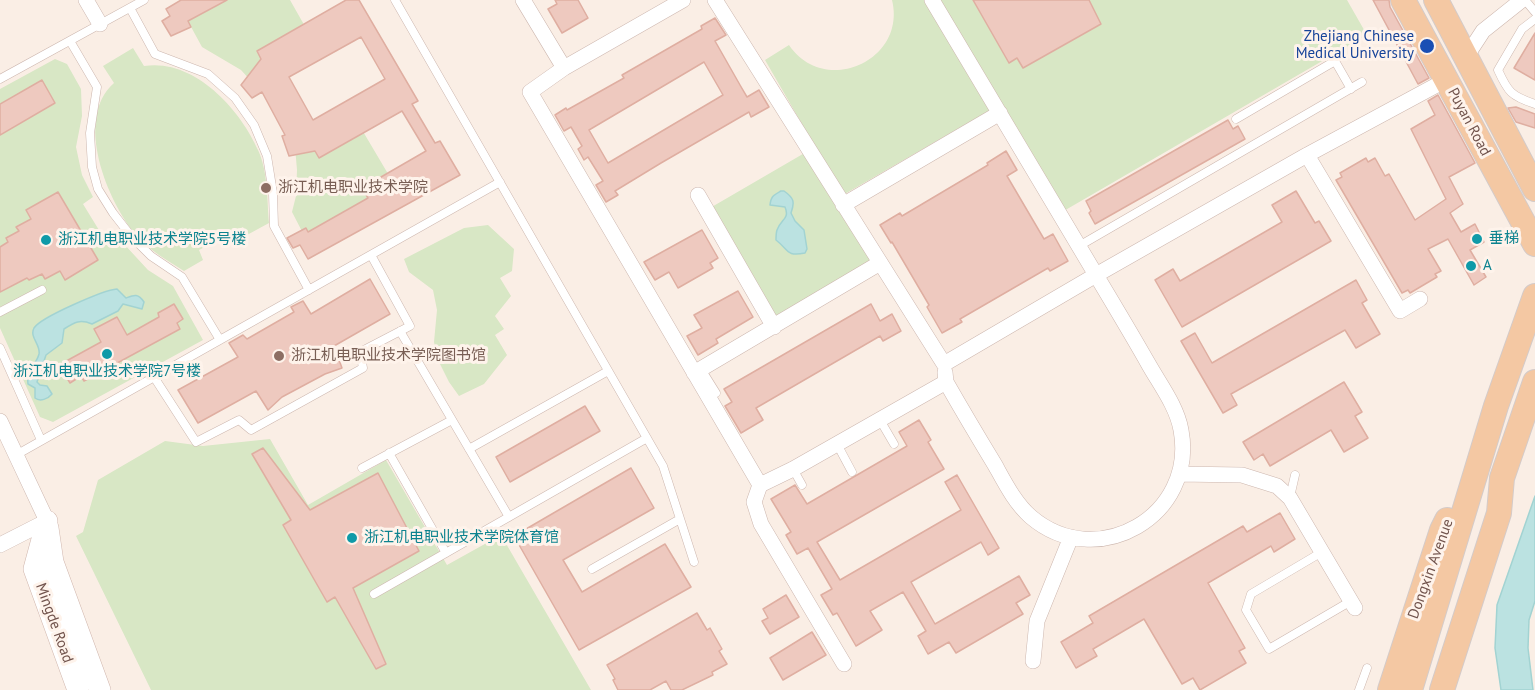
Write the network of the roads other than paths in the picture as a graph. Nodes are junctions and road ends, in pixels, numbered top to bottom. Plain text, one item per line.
1 (86, 0) edge
2 (144, 0) edge
3 (395, 0) edge
4 (523, 0) edge
5 (683, 0) edge
6 (715, 0) edge
7 (932, 0) edge
8 (1403, 0) edge
9 (1436, 0) edge
10 (1523, 0) edge
11 (130, 8) junction
12 (1535, 12) edge
13 (1535, 19) edge
14 (100, 24) junction
15 (1451, 29) junction
16 (1483, 31) junction
17 (70, 40) junction
18 (1466, 57) junction
19 (564, 68) junction
20 (0, 79) edge
21 (1446, 80) junction
22 (1362, 82) dead end
23 (1351, 88) junction
24 (1535, 104) edge
25 (1000, 113) junction
26 (1236, 119) dead end
27 (1307, 155) junction
28 (500, 182) junction
29 (1535, 189) edge
30 (698, 195) dead end
31 (843, 205) junction
32 (1535, 244) edge
33 (1079, 246) junction
34 (370, 255) junction
35 (880, 263) junction
36 (1096, 275) junction
37 (42, 290) dead end
38 (309, 290) junction
39 (1535, 296) edge
40 (1420, 299) dead end
41 (0, 312) edge
42 (774, 327) junction
43 (400, 331) junction
44 (220, 340) junction
45 (0, 348) edge
46 (944, 364) junction
47 (608, 371) junction
48 (698, 371) junction
49 (154, 377) junction
50 (946, 382) junction
51 (1535, 382) edge
52 (716, 393) dead end
53 (452, 420) junction
54 (880, 420) junction
55 (0, 423) edge
56 (647, 438) junction
57 (41, 440) junction
58 (837, 444) junction
59 (894, 444) dead end
60 (469, 449) junction
61 (1482, 451) junction
62 (389, 453) junction
63 (16, 455) junction
64 (362, 468) dead end
65 (793, 469) junction
66 (852, 472) dead end
67 (1179, 474) junction
68 (1295, 475) dead end
69 (1502, 478) junction
70 (760, 485) junction
71 (802, 486) dead end
72 (1290, 498) junction
73 (509, 517) junction
74 (680, 519) junction
75 (47, 521) junction
76 (1071, 537) junction
77 (0, 545) edge
78 (1322, 552) junction
79 (446, 553) junction
80 (694, 562) dead end
81 (592, 569) dead end
82 (374, 594) dead end
83 (1353, 604) joint
84 (1033, 661) dead end
85 (844, 664) dead end
86 (1367, 668) dead end
87 (78, 690) edge
88 (100, 690) edge
89 (1359, 690) edge
90 (1389, 690) edge
91 (1410, 690) edge
92 (1425, 690) edge
93 (1442, 690) edge

1 - 14 street
2 - 11 lane
3 - 28 lane
4 - 19 street
5 - 19 street
6 - 31 street
7 - 25 street
8 - 21 main road, Puyan Road
9 - 15 main road, Puyan Road
10 - 12 lane
10 - 16 street
11 - 14 lane
11 - 38 lane
13 - 24 lane
14 - 17 lane
15 - 16 street
15 - 18 main road, Puyan Road
16 - 18 street
17 - 20 lane
17 - 44 lane
18 - 29 main road, Puyan Road
19 - 48 street
21 - 27 street
21 - 32 main road, Puyan Road
22 - 23 lane
23 - 26 lane
23 - 33 lane
25 - 31 street
25 - 33 street
27 - 36 street
27 - 40 street
28 - 34 lane
28 - 47 lane
30 - 42 street
31 - 35 street
33 - 36 street
34 - 38 lane
34 - 43 lane
35 - 42 street
35 - 46 street
36 - 46 street
36 - 67 street
37 - 41 lane
38 - 44 lane
39 - 61 main road, Dongxin Avenue
42 - 48 street
43 - 49 lane
43 - 53 lane
44 - 49 lane
45 - 57 lane
46 - 50 street
47 - 56 lane
47 - 60 lane
48 - 52 lane
48 - 70 street
49 - 57 lane
50 - 54 street
50 - 76 street
51 - 69 main road, Dongxin Avenue
53 - 60 lane
53 - 62 lane
54 - 58 street
54 - 59 lane
55 - 63 street, Mingde Road
56 - 73 lane
56 - 74 lane
57 - 63 lane
58 - 65 street
58 - 66 lane
60 - 73 lane
61 - 90 main road, Dongxin Avenue
61 - 91 main road, Dongxin Avenue
62 - 64 lane
62 - 79 lane
63 - 75 street, Mingde Road
65 - 70 street
65 - 71 lane
67 - 72 street
67 - 76 street
68 - 72 lane
69 - 92 main road, Dongxin Avenue
69 - 93 main road, Dongxin Avenue
70 - 85 street
72 - 78 street
73 - 79 lane
74 - 80 lane
74 - 81 lane
75 - 77 street
75 - 87 street, Mingde Road
75 - 88 street, Mingde Road
76 - 84 street
78 - 83 street
78 - 83 lane
79 - 82 lane
86 - 89 lane

